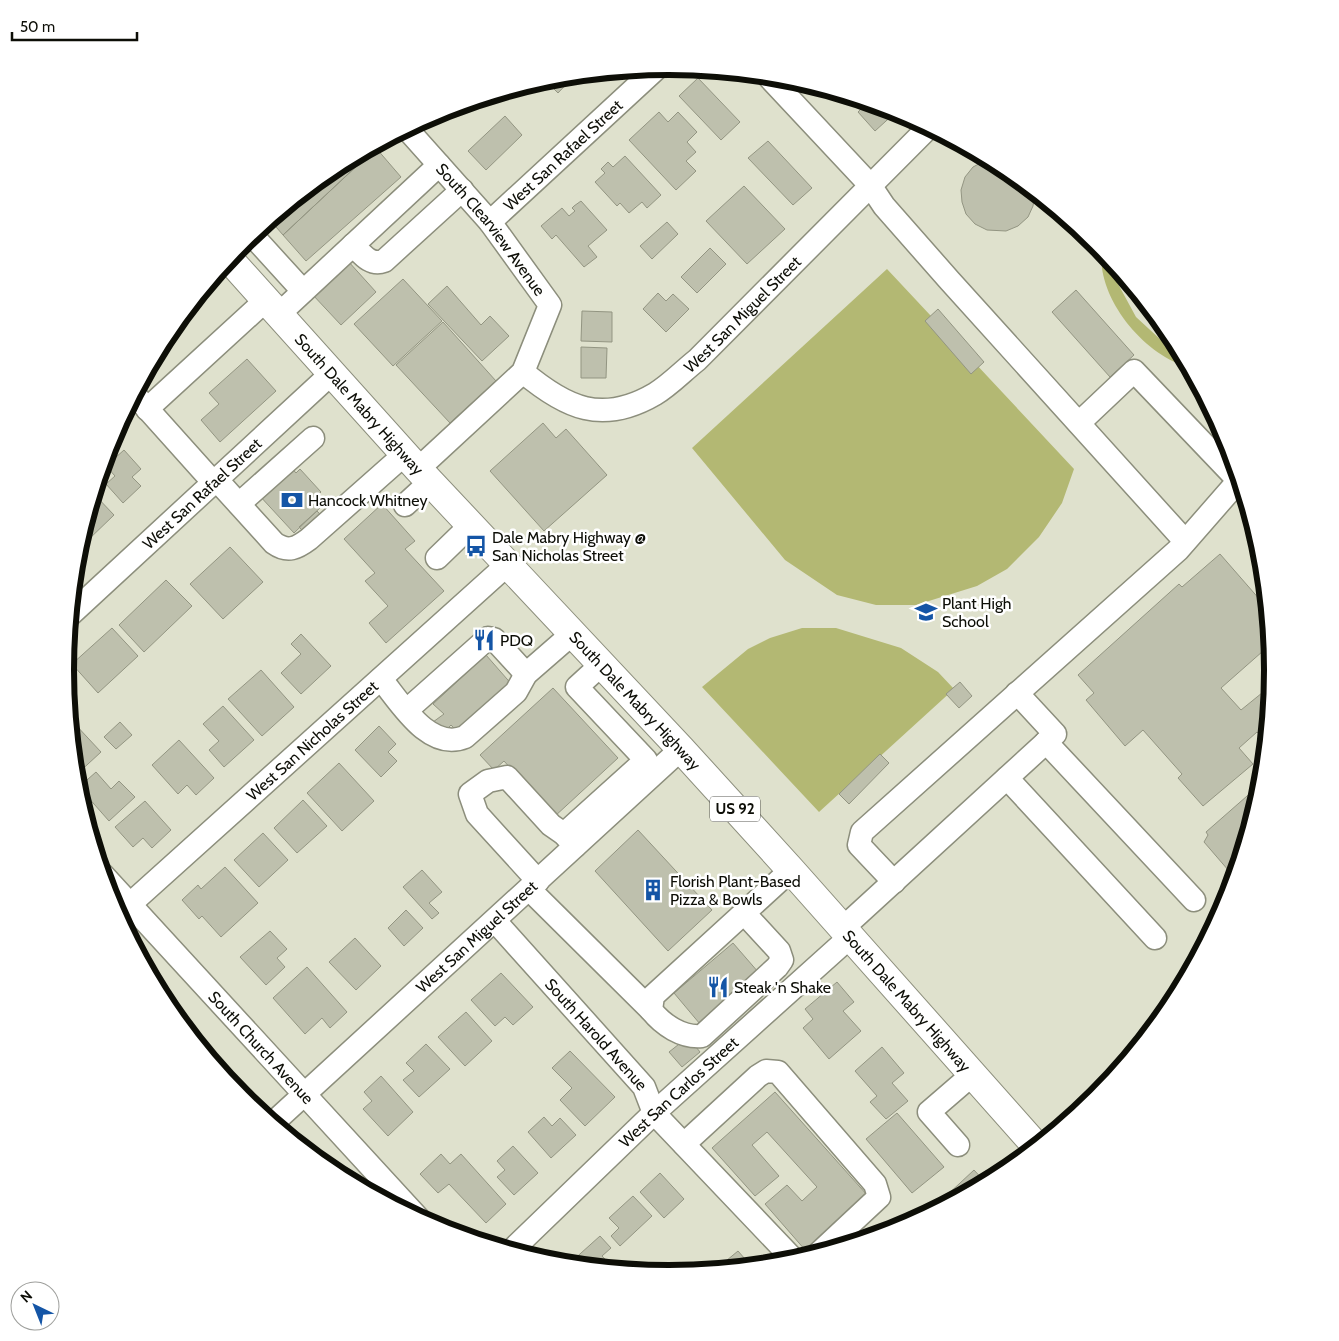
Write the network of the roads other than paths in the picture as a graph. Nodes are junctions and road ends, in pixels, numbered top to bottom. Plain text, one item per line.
1 (649, 76) edge
2 (776, 84) edge
3 (924, 132) edge
4 (411, 134) edge
5 (439, 165) junction
6 (870, 185) junction
7 (462, 190) junction
8 (490, 222) junction
9 (257, 241) edge
10 (353, 245) junction
11 (234, 265) edge
12 (303, 290) junction
13 (272, 307) junction
14 (523, 372) junction
15 (332, 373) junction
16 (141, 402) edge
17 (1079, 423) junction
18 (313, 438) dead end
19 (418, 468) junction
20 (1231, 470) edge
21 (215, 481) junction
22 (1236, 485) edge
23 (239, 504) junction
24 (405, 505) dead end
25 (470, 526) junction
26 (1185, 541) junction
27 (437, 558) dead end
28 (507, 566) junction
29 (77, 608) edge
30 (572, 634) junction
31 (601, 665) junction
32 (526, 674) junction
33 (381, 679) junction
34 (1017, 693) junction
35 (407, 710) junction
36 (1046, 742) junction
37 (681, 749) junction
38 (1007, 778) junction
39 (570, 840) junction
40 (791, 870) junction
41 (894, 882) junction
42 (534, 885) junction
43 (1194, 900) dead end
44 (124, 910) edge
45 (744, 913) junction
46 (495, 921) junction
47 (847, 932) junction
48 (1155, 938) dead end
49 (651, 1010) junction
50 (702, 1036) junction
51 (719, 1055) junction
52 (972, 1074) junction
53 (305, 1094) junction
54 (654, 1113) junction
55 (278, 1119) edge
56 (1033, 1142) edge
57 (684, 1144) junction
58 (958, 1145) dead end
59 (406, 1205) edge
60 (828, 1245) edge
61 (516, 1246) edge
62 (788, 1255) edge

1 - 8 street, West San Rafael Street
2 - 6 street
3 - 6 street, West San Miguel Street
4 - 5 street, South Clearview Avenue
5 - 7 street, South Clearview Avenue
5 - 10 street
6 - 14 street, West San Miguel Street
6 - 17 street
7 - 8 street, South Clearview Avenue
7 - 10 street
8 - 14 street, South Clearview Avenue
9 - 12 street
10 - 12 street
11 - 13 main road, South Dale Mabry Highway / US 92
12 - 13 street
13 - 15 main road, South Dale Mabry Highway / US 92
13 - 16 street
14 - 19 street, South Clearview Avenue
15 - 19 main road, South Dale Mabry Highway / US 92
15 - 21 street, West San Rafael Street
16 - 21 street
17 - 20 street
17 - 26 street
18 - 23 street
19 - 23 street
19 - 24 street
19 - 25 main road, South Dale Mabry Highway / US 92
21 - 23 street
21 - 29 street, West San Rafael Street
22 - 26 street
25 - 27 street
25 - 28 main road, South Dale Mabry Highway / US 92
26 - 34 street
28 - 30 main road, South Dale Mabry Highway / US 92
28 - 33 street, West San Nicholas Street
30 - 31 main road, South Dale Mabry Highway / US 92
30 - 32 street
31 - 37 main road, South Dale Mabry Highway / US 92
31 - 39 street
32 - 35 street
32 - 35 street
33 - 35 street
33 - 44 street, West San Nicholas Street
34 - 36 street
34 - 41 street
36 - 38 street, West San Carlos Street
36 - 43 street
37 - 39 street, West San Miguel Street
37 - 40 main road, South Dale Mabry Highway / US 92
38 - 41 street, West San Carlos Street
38 - 48 street
39 - 42 street, West San Miguel Street
39 - 42 street
40 - 45 street
40 - 47 main road, South Dale Mabry Highway / US 92
41 - 47 street, West San Carlos Street
42 - 46 street, West San Miguel Street
42 - 49 street
44 - 53 street, South Church Avenue
45 - 49 street
45 - 50 street
46 - 53 street, West San Miguel Street
46 - 54 street, South Harold Avenue
47 - 51 street, West San Carlos Street
47 - 52 main road, South Dale Mabry Highway / US 92
49 - 50 street
50 - 51 street
51 - 54 street, West San Carlos Street
52 - 56 main road, South Dale Mabry Highway / US 92
52 - 58 street
53 - 55 street, West San Miguel Street
53 - 59 street, South Church Avenue
54 - 57 street, South Harold Avenue
54 - 61 street, West San Carlos Street
57 - 60 street
57 - 62 street, South Harold Avenue

